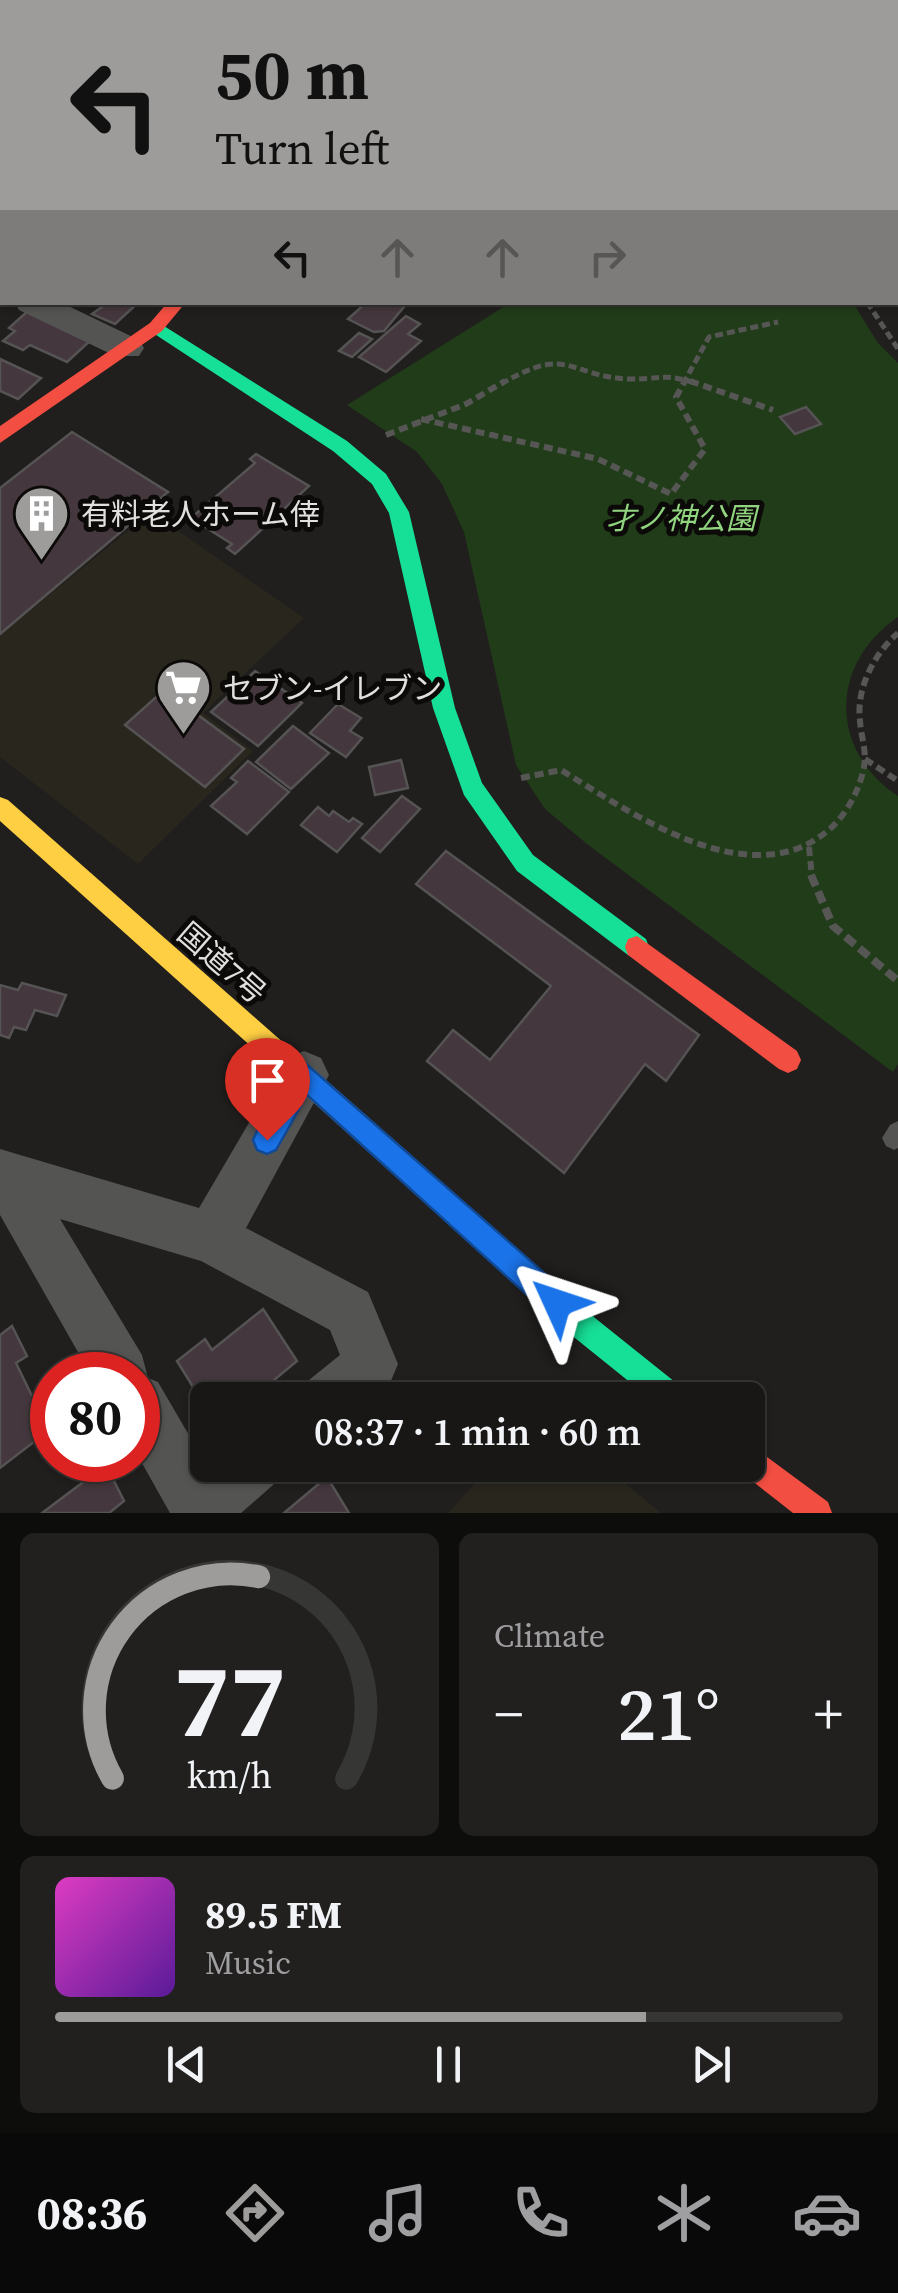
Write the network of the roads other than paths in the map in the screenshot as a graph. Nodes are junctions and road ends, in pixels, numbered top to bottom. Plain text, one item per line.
1 (37, 305) edge
2 (175, 305) edge
3 (156, 326) junction
4 (127, 348) junction
5 (0, 436) edge
6 (0, 808) edge
7 (788, 1060) dead end
8 (304, 1075) junction
9 (4, 1176) edge
10 (211, 1238) junction
11 (108, 1352) edge
12 (350, 1382) edge
13 (653, 1382) edge
14 (160, 1440) edge
15 (765, 1472) edge
16 (233, 1482) edge
17 (817, 1513) edge

1 - 4 street
2 - 3 main road
3 - 4 main road
3 - 7 main road
4 - 5 main road
6 - 8 main road, 国道7号
8 - 10 street
8 - 13 main road, 国道7号
9 - 10 street
9 - 11 street
10 - 12 street
14 - 16 street
15 - 17 main road

